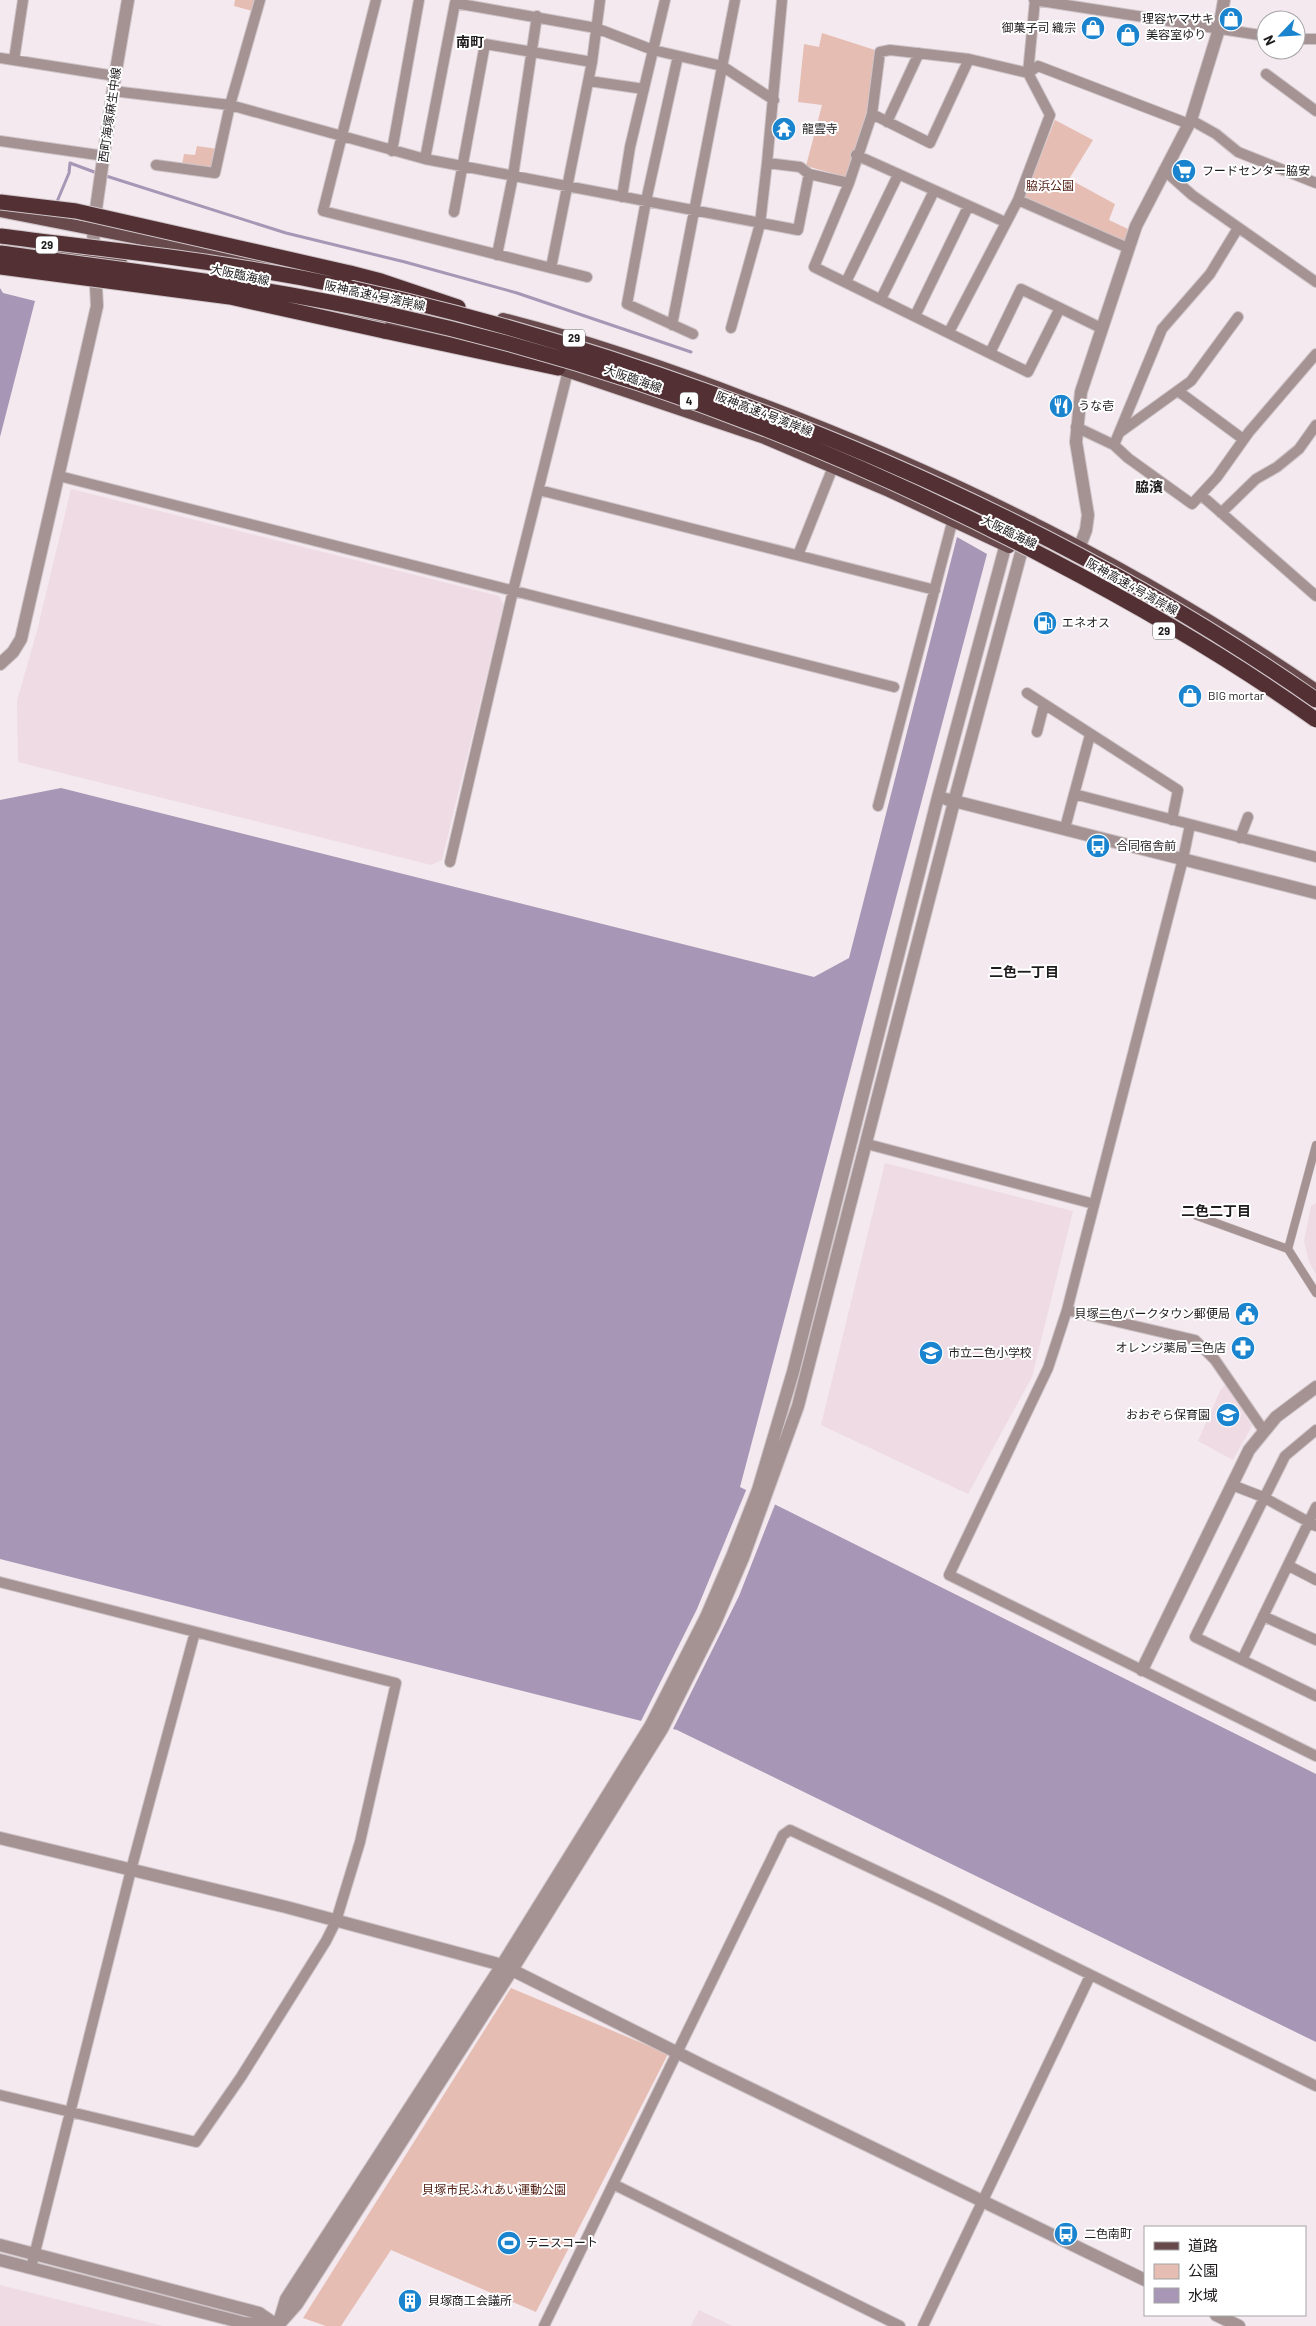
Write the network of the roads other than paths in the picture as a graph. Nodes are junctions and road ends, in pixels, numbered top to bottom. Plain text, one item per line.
1 (23, 0) edge
2 (128, 0) edge
3 (260, 0) edge
4 (376, 0) edge
5 (419, 0) edge
6 (600, 0) edge
7 (666, 0) edge
8 (735, 0) edge
9 (782, 0) edge
10 (1035, 0) edge
11 (1224, 0) edge
12 (456, 1) edge
13 (537, 16) junction
14 (596, 28) junction
15 (1218, 29) junction
16 (1256, 35) edge
17 (653, 50) junction
18 (532, 52) junction
19 (919, 54) junction
20 (678, 56) junction
21 (0, 58) edge
22 (969, 59) junction
23 (14, 60) junction
24 (592, 62) junction
25 (722, 66) junction
26 (1028, 73) junction
27 (1266, 74) dead end
28 (115, 76) junction
29 (588, 81) junction
30 (644, 89) junction
31 (113, 91) junction
32 (1316, 97) edge
33 (774, 100) junction
34 (1306, 103) junction
35 (230, 105) junction
36 (1316, 111) edge
37 (872, 114) junction
38 (887, 122) junction
39 (1190, 122) junction
40 (342, 137) junction
41 (0, 141) edge
42 (392, 151) junction
43 (104, 156) junction
44 (856, 156) junction
45 (425, 159) junction
46 (767, 163) junction
47 (156, 165) dead end
48 (463, 166) junction
49 (1164, 170) junction
50 (809, 174) junction
51 (898, 174) junction
52 (512, 176) junction
53 (1316, 183) edge
54 (849, 184) junction
55 (568, 186) junction
56 (934, 191) junction
57 (622, 197) junction
58 (1018, 200) junction
59 (646, 201) junction
60 (0, 202) edge
61 (968, 207) junction
62 (0, 211) edge
63 (454, 212) dead end
64 (694, 212) junction
65 (1005, 222) junction
66 (760, 224) junction
67 (1238, 228) junction
68 (93, 230) junction
69 (0, 235) edge
70 (1128, 248) junction
71 (0, 253) edge
72 (497, 254) junction
73 (95, 257) junction
74 (0, 267) edge
75 (551, 268) junction
76 (587, 278) dead end
77 (846, 282) junction
78 (1316, 282) edge
79 (881, 299) junction
80 (458, 307) junction
81 (1060, 308) junction
82 (915, 316) junction
83 (1238, 317) dead end
84 (672, 325) junction
85 (730, 328) dead end
86 (1101, 328) junction
87 (949, 332) junction
88 (693, 334) dead end
89 (990, 353) junction
90 (1316, 354) edge
91 (563, 369) junction
92 (1178, 391) junction
93 (1316, 425) edge
94 (1076, 427) junction
95 (1119, 433) junction
96 (1243, 440) junction
97 (1114, 445) junction
98 (833, 467) junction
99 (59, 476) junction
100 (539, 490) junction
101 (1201, 495) junction
102 (1221, 513) junction
103 (1014, 514) junction
104 (953, 519) junction
105 (1032, 522) junction
106 (1005, 545) junction
107 (1080, 546) junction
108 (1021, 552) junction
109 (798, 555) junction
110 (935, 590) junction
111 (513, 591) junction
112 (1316, 596) edge
113 (0, 664) edge
114 (894, 687) dead end
115 (1316, 690) edge
116 (1028, 693) dead end
117 (1316, 700) edge
118 (1044, 705) junction
119 (1316, 720) edge
120 (1316, 729) edge
121 (1037, 732) dead end
122 (1090, 735) junction
123 (1074, 794) junction
124 (938, 797) junction
125 (954, 802) junction
126 (878, 806) dead end
127 (1248, 817) dead end
128 (1172, 820) junction
129 (1190, 825) junction
130 (1065, 828) junction
131 (1240, 838) junction
132 (1316, 856) edge
133 (1183, 859) junction
134 (450, 862) dead end
135 (1316, 893) edge
136 (867, 1144) junction
137 (1316, 1145) edge
138 (1094, 1204) junction
139 (1197, 1216) dead end
140 (1288, 1250) junction
141 (1316, 1293) edge
142 (1067, 1310) junction
143 (1316, 1387) edge
144 (1316, 1430) edge
145 (1264, 1431) junction
146 (1232, 1485) junction
147 (763, 1493) junction
148 (1263, 1497) junction
149 (1316, 1508) edge
150 (1313, 1524) edge
151 (1289, 1566) junction
152 (1316, 1580) edge
153 (0, 1582) edge
154 (1263, 1616) junction
155 (195, 1632) junction
156 (1316, 1640) edge
157 (1242, 1660) junction
158 (1142, 1670) junction
159 (1316, 1696) edge
160 (1316, 1756) edge
161 (0, 1838) edge
162 (131, 1870) junction
163 (336, 1921) junction
164 (507, 1968) junction
165 (1090, 1976) junction
166 (676, 2053) junction
167 (1316, 2086) edge
168 (0, 2095) edge
169 (70, 2112) junction
170 (613, 2184) junction
171 (983, 2201) junction
172 (0, 2245) edge
173 (34, 2254) junction
174 (0, 2260) edge
175 (31, 2268) junction
176 (1144, 2280) edge
177 (1218, 2316) edge
178 (278, 2326) edge
179 (544, 2326) edge
180 (900, 2326) edge
181 (922, 2326) edge
182 (1239, 2326) edge

1 - 23 street
2 - 28 street, 西町海塚麻生中線
3 - 35 street
4 - 40 street
5 - 42 street
6 - 14 street
7 - 17 street
8 - 25 street
9 - 33 street
10 - 15 street
10 - 26 street
11 - 15 street
12 - 13 street
12 - 45 street
13 - 14 street
13 - 18 street
14 - 17 street
14 - 24 street
15 - 16 street
15 - 39 street
17 - 20 street
17 - 30 street
18 - 24 street
18 - 48 street
18 - 52 street
19 - 22 street
19 - 37 street
19 - 38 street
20 - 25 street
20 - 59 street
21 - 23 street
22 - 26 street
22 - 38 street
23 - 28 street
24 - 29 street
25 - 33 street
25 - 64 street
26 - 39 street
26 - 58 street
27 - 34 street
28 - 31 street, 西町海塚麻生中線
29 - 30 street
29 - 55 street
30 - 57 street
31 - 35 street
31 - 43 street, 西町海塚麻生中線
32 - 34 street
33 - 46 street
34 - 36 street
35 - 40 street
35 - 47 street
37 - 38 street
37 - 44 street
39 - 49 street
39 - 53 street
40 - 42 street
40 - 72 street
41 - 43 street
42 - 45 street
43 - 68 street, 西町海塚麻生中線
44 - 51 street
44 - 54 street
45 - 48 street
46 - 50 street
46 - 66 street
48 - 52 street
48 - 63 street
49 - 67 street
49 - 70 street
50 - 54 street
50 - 66 street
51 - 56 street
51 - 77 street
52 - 55 street
52 - 72 street
54 - 77 street
55 - 57 street
55 - 75 street
56 - 61 street
56 - 79 street
57 - 59 street
58 - 65 street
58 - 70 street
59 - 64 street
59 - 84 street
60 - 80 highway, bridge
61 - 65 street
61 - 82 street
62 - 68 main road, 大阪臨海線 / 29
64 - 66 street
64 - 84 street
65 - 87 street
66 - 85 street
67 - 78 street
67 - 95 street
68 - 73 street, 西町海塚麻生中線
68 - 80 main road, 大阪臨海線 / 29
69 - 73 main road, 大阪臨海線 / 29
69 - 117 highway, 阪神高速4号湾岸線 / 4, bridge
70 - 86 street
71 - 119 highway, 阪神高速4号湾岸線 / 4, bridge
72 - 75 street
73 - 91 main road, 大阪臨海線 / 29
73 - 99 street, 西町海塚麻生中線
74 - 91 highway, bridge
75 - 76 street
77 - 79 street
79 - 82 street
80 - 103 main road, 大阪臨海線 / 29
81 - 86 street
81 - 89 street
81 - 89 street
82 - 87 street
83 - 92 street
84 - 88 street
86 - 94 street
87 - 89 street
90 - 96 street
91 - 98 main road, 大阪臨海線 / 29
91 - 100 street
92 - 95 street
92 - 96 street
93 - 102 street
94 - 97 street
94 - 107 street
95 - 97 street
96 - 101 street
97 - 101 street
98 - 104 main road, 大阪臨海線 / 29
98 - 109 street
99 - 111 street
99 - 113 street, 西町海塚麻生中線
100 - 109 street
100 - 111 street
101 - 102 street
102 - 112 street
103 - 105 main road, 大阪臨海線 / 29
103 - 106 street
104 - 106 main road, 大阪臨海線 / 29
104 - 110 street
105 - 107 main road, 大阪臨海線 / 29
105 - 108 street
106 - 108 main road, 大阪臨海線 / 29
106 - 124 street
107 - 115 main road, 大阪臨海線 / 29
108 - 120 main road, 大阪臨海線 / 29
108 - 125 street
109 - 110 street
110 - 126 street
111 - 114 street
111 - 134 street
116 - 118 street
118 - 121 street
118 - 122 street
122 - 123 street
122 - 128 street
123 - 128 street
123 - 130 street
124 - 125 street
124 - 147 street
125 - 130 street
125 - 136 street
127 - 131 street
128 - 129 street
129 - 131 street
129 - 133 street
130 - 133 street
131 - 132 street
133 - 135 street
133 - 138 street
136 - 138 street
136 - 147 street
137 - 140 street
138 - 142 street
139 - 140 street
140 - 141 street
142 - 145 street
142 - 158 street
143 - 145 street
144 - 148 street
145 - 146 street
146 - 148 street
146 - 158 street
147 - 164 street
148 - 150 street
148 - 157 street
149 - 150 street
150 - 151 street
151 - 152 street
151 - 154 street
153 - 155 street
154 - 156 street
154 - 157 street
155 - 162 street
155 - 163 street
157 - 159 street
158 - 160 street
161 - 162 street
162 - 163 street
162 - 169 street
163 - 164 street
163 - 169 street
164 - 166 street
164 - 178 street
165 - 166 street
165 - 167 street
165 - 171 street
166 - 170 street
166 - 171 street
168 - 169 street
169 - 173 street
170 - 179 street
170 - 180 street
171 - 176 street
171 - 181 street
172 - 173 street
173 - 175 street
173 - 178 street
174 - 175 street
175 - 178 street
177 - 182 street

